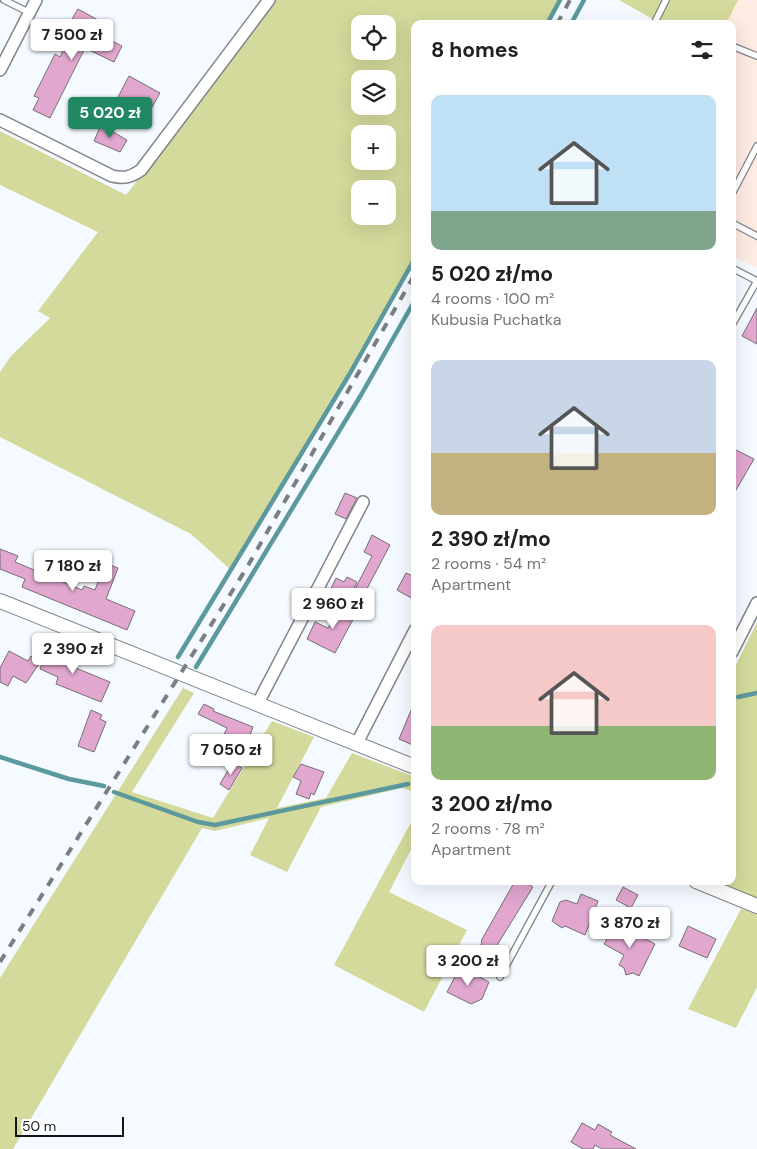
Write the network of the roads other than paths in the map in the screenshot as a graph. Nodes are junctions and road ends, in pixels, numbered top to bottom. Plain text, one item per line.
1 (4, 0) edge
2 (36, 0) edge
3 (269, 0) edge
4 (666, 0) edge
5 (30, 12) junction
6 (656, 20) edge
7 (736, 48) edge
8 (757, 56) edge
9 (0, 70) edge
10 (0, 120) edge
11 (757, 146) edge
12 (736, 186) edge
13 (736, 225) edge
14 (757, 236) edge
15 (736, 270) edge
16 (757, 281) edge
17 (736, 318) edge
18 (363, 502) dead end
19 (0, 601) edge
20 (757, 604) edge
21 (411, 638) edge
22 (736, 644) edge
23 (258, 703) junction
24 (357, 743) junction
25 (411, 765) edge
26 (550, 885) edge
27 (706, 885) edge
28 (757, 906) edge
29 (500, 977) dead end

1 - 5 lane
2 - 5 street
3 - 10 street
4 - 6 lane
5 - 9 street
7 - 8 lane
11 - 12 lane
13 - 14 lane
15 - 16 lane
16 - 17 lane
18 - 23 street
19 - 23 street
20 - 22 street
21 - 24 street
23 - 24 street
24 - 25 street
26 - 29 lane
27 - 28 street

